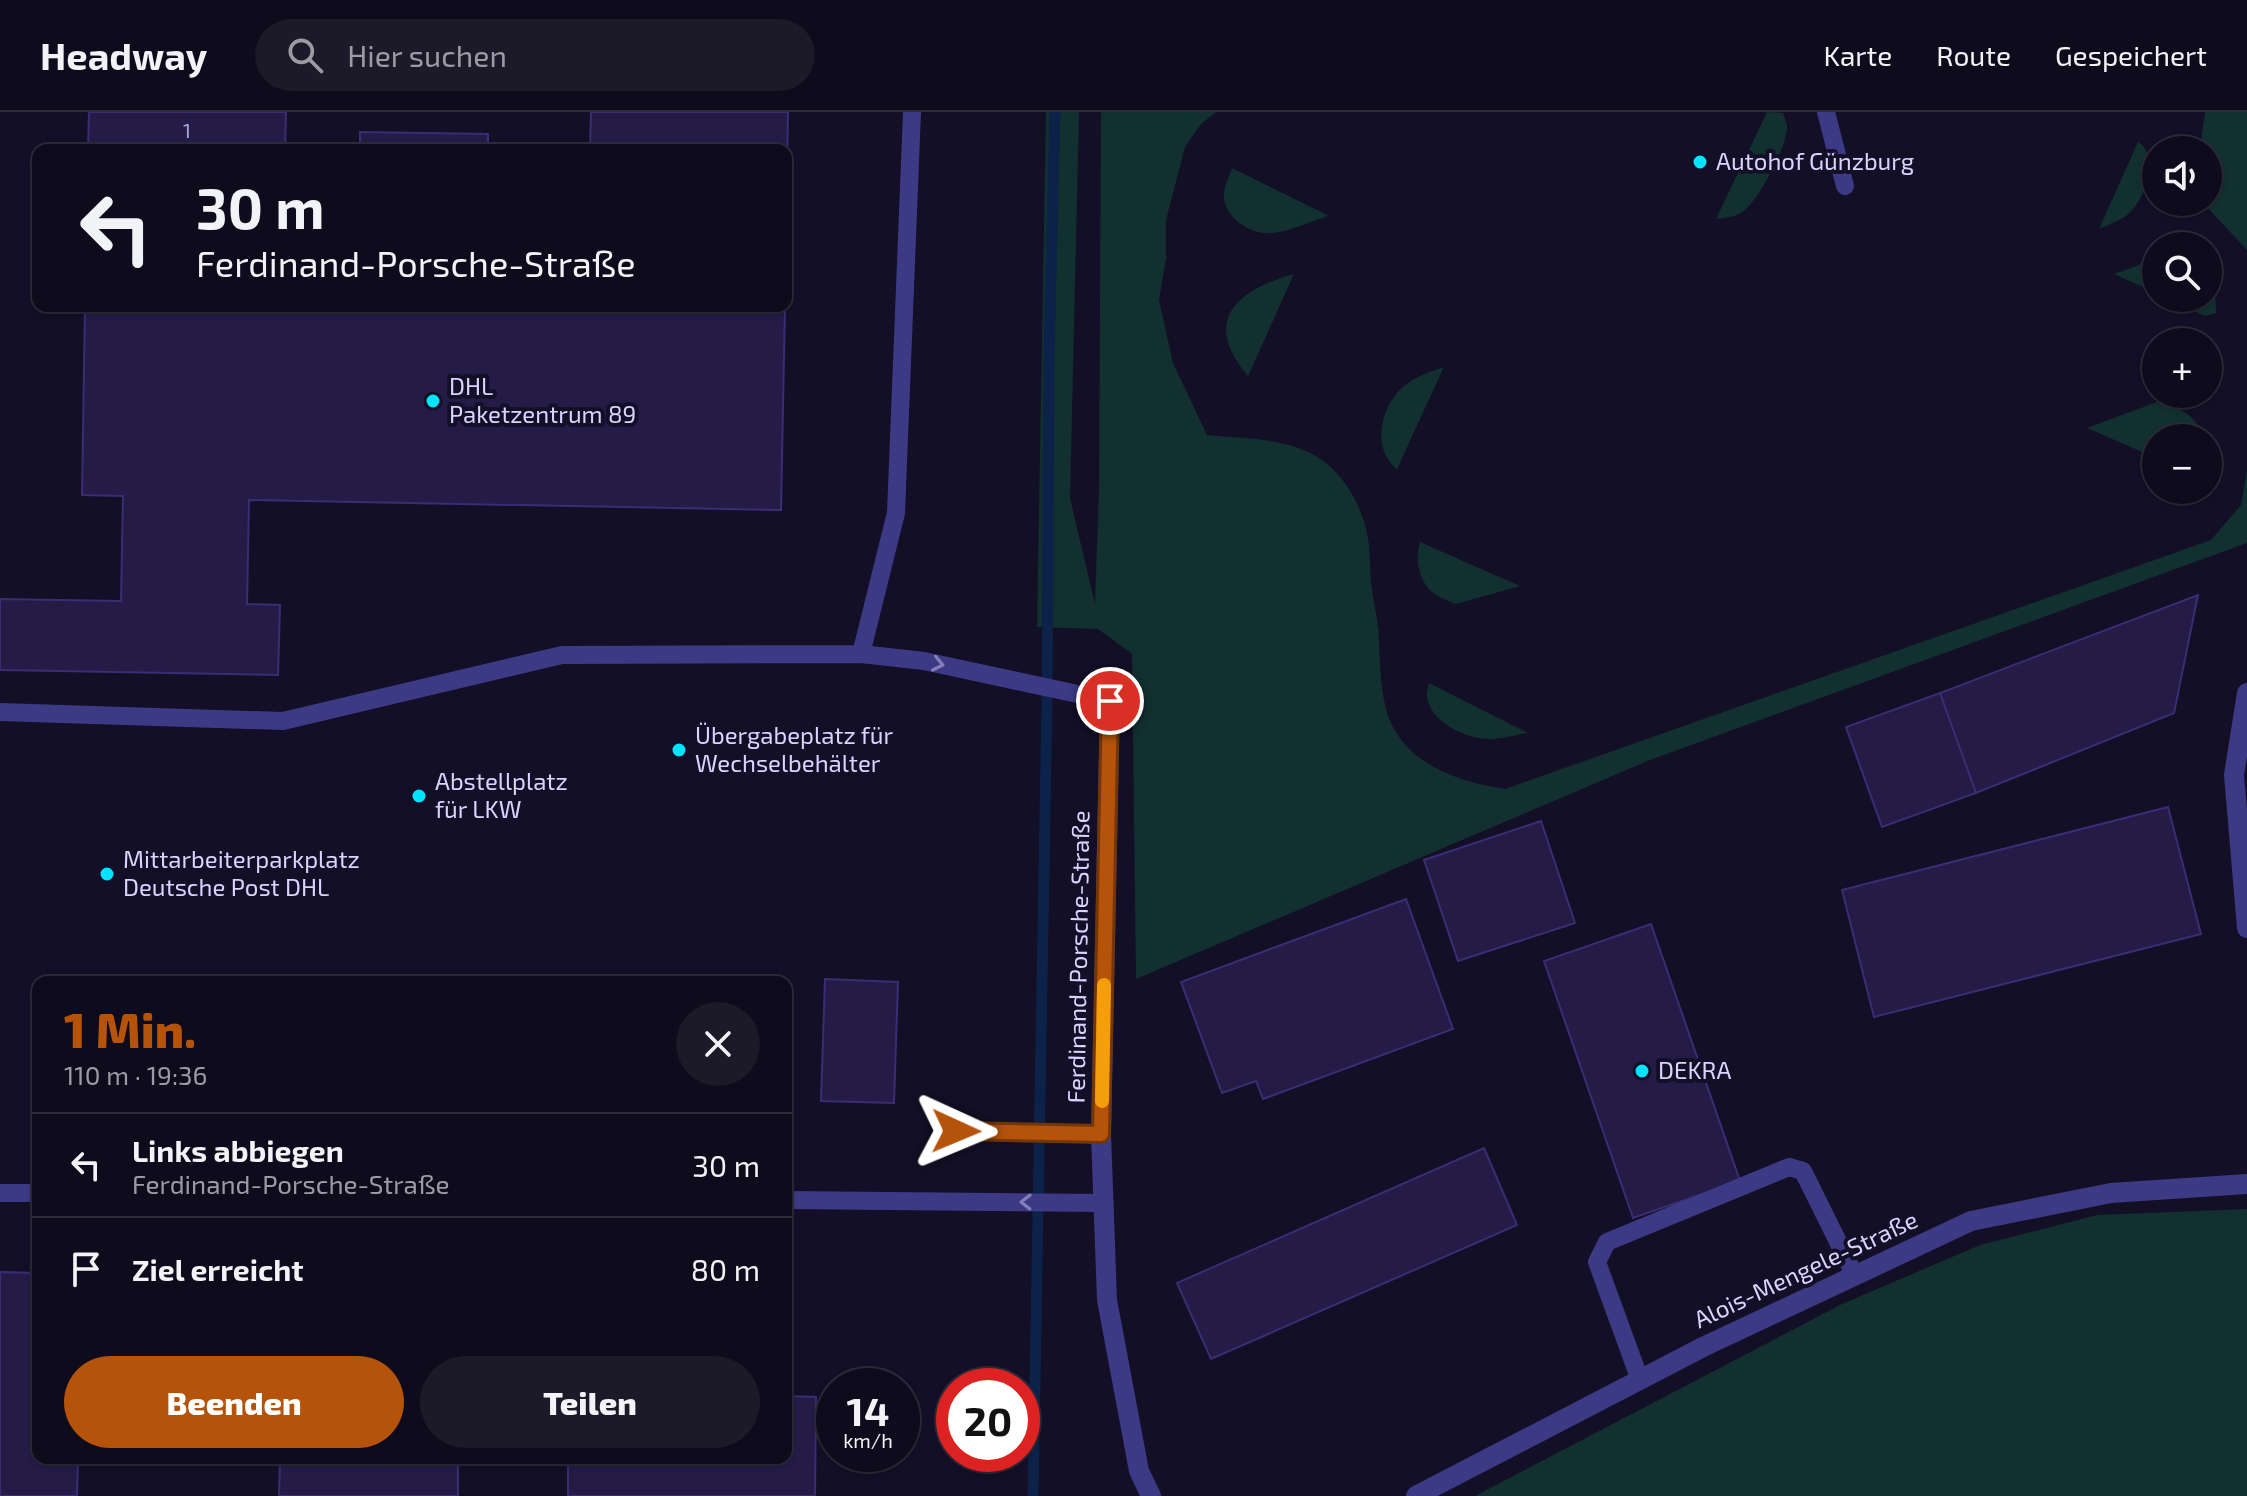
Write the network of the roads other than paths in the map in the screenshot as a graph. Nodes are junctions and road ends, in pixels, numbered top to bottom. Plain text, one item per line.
1 (912, 112) edge
2 (1826, 112) edge
3 (1845, 186) dead end
4 (861, 654) junction
5 (2247, 693) edge
6 (1110, 701) joint
7 (0, 712) edge
8 (2247, 928) edge
9 (956, 1131) dead end
10 (1101, 1134) junction
11 (2247, 1184) edge
12 (0, 1193) edge
13 (32, 1193) edge
14 (792, 1200) edge
15 (1104, 1203) junction
16 (1855, 1276) junction
17 (1640, 1380) junction
18 (1151, 1496) edge
19 (1416, 1496) edge

1 - 4 lane
2 - 3 lane
4 -> 6 lane
4 - 7 lane
5 - 8 street
6 - 10 street, Ferdinand-Porsche-Straße
9 - 10 lane
10 - 15 street, Ferdinand-Porsche-Straße
11 - 16 street, Alois-Mengele-Straße
12 - 13 lane
15 -> 14 lane
15 - 18 street, Ferdinand-Porsche-Straße
16 - 17 street, Alois-Mengele-Straße
16 - 17 lane
17 - 19 street, Alois-Mengele-Straße

